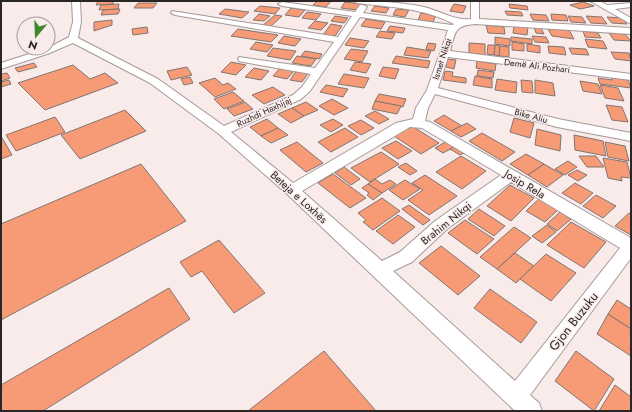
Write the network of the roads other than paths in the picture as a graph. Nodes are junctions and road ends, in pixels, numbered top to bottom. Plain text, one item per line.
1 (76, 1) edge
2 (357, 1) edge
3 (475, 1) edge
4 (594, 1) edge
5 (366, 2) junction
6 (282, 4) dead end
7 (631, 5) edge
8 (608, 7) junction
9 (175, 13) dead end
10 (358, 14) junction
11 (475, 21) junction
12 (631, 21) edge
13 (456, 26) junction
14 (631, 30) edge
15 (73, 39) junction
16 (340, 40) junction
17 (443, 53) junction
18 (244, 59) dead end
19 (1, 66) edge
20 (318, 72) junction
21 (631, 77) edge
22 (432, 90) junction
23 (418, 123) junction
24 (224, 131) junction
25 (631, 137) edge
26 (511, 175) junction
27 (292, 190) junction
28 (631, 246) edge
29 (380, 270) junction
30 (516, 397) junction
31 (531, 411) edge

1 - 15 street
2 - 5 street
3 - 11 street
4 - 8 street
5 - 10 street, Ruzhdi Haxhijaj
5 - 13 street
6 - 10 street
7 - 8 street
8 - 12 street
9 - 16 street
10 - 13 street
10 - 16 street, Ruzhdi Haxhijaj
11 - 13 street
11 - 14 street
13 - 17 street, Ismet Nikqi
15 - 19 street
15 - 24 street, Beteja e Loxhës
16 - 20 street, Ruzhdi Haxhijaj
17 - 21 street, Demë Ali Pozhari
17 - 22 street, Ismet Nikqi
18 - 20 street
20 - 24 street, Ruzhdi Haxhijaj
22 - 23 street, Ismet Nikqi
22 - 25 street, Bike Aliu
23 - 26 street, Josip Rela
23 - 27 street
24 - 27 street, Beteja e Loxhës
26 - 28 street, Josip Rela
26 - 29 street, Brahim Nikqi
27 - 29 street, Beteja e Loxhës
28 - 30 street, Gjon Buzuku
29 - 30 street, Beteja e Loxhës
30 - 31 street, Beteja e Loxhës

